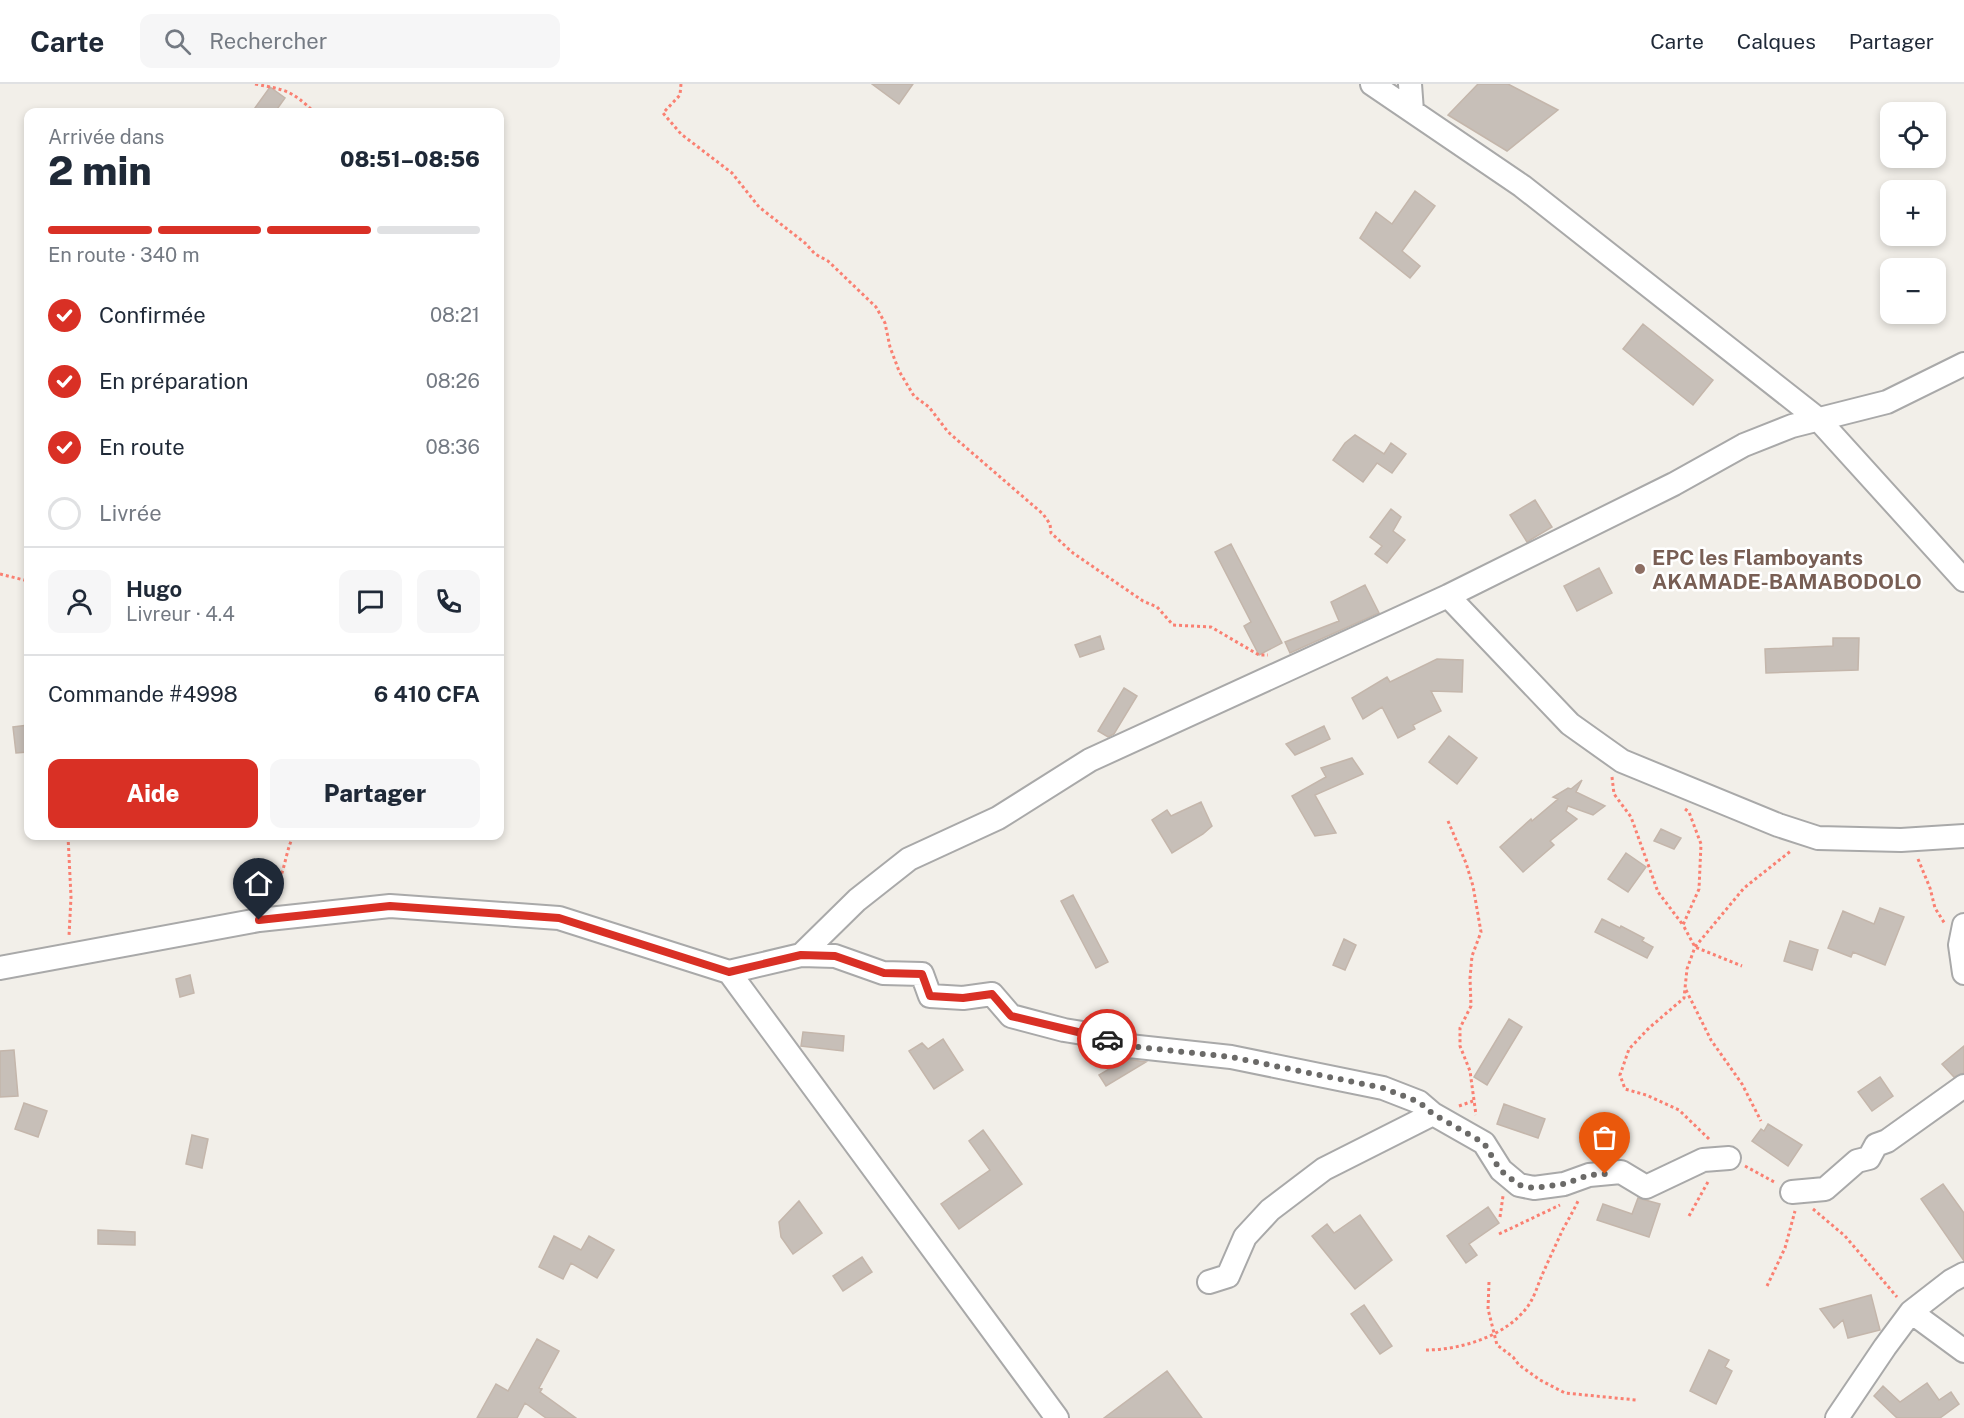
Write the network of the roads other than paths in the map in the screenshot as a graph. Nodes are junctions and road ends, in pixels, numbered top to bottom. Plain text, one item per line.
1 (1372, 84) edge
2 (1410, 84) edge
3 (1412, 111) junction
4 (1964, 364) edge
5 (1818, 419) junction
6 (1964, 580) edge
7 (1448, 596) junction
8 (1964, 836) edge
9 (1962, 935) edge
10 (801, 955) junction
11 (0, 968) edge
12 (729, 972) junction
13 (1964, 973) edge
14 (1964, 1086) edge
15 (1433, 1114) junction
16 (1722, 1158) road end
17 (1796, 1195) road end
18 (1964, 1274) edge
19 (1209, 1282) dead end
20 (1911, 1312) junction
21 (1964, 1351) edge
22 (1057, 1418) edge
23 (1837, 1418) edge

1 - 3 street
2 - 3 street
3 - 5 street
4 - 5 street
5 - 6 street
5 - 7 street
7 - 8 street
7 - 10 street
9 - 13 street
10 - 12 street
10 - 15 street
11 - 12 street
12 - 22 street
14 - 17 street
15 - 16 street
15 - 19 street
18 - 20 street
20 - 21 street
20 - 23 street

